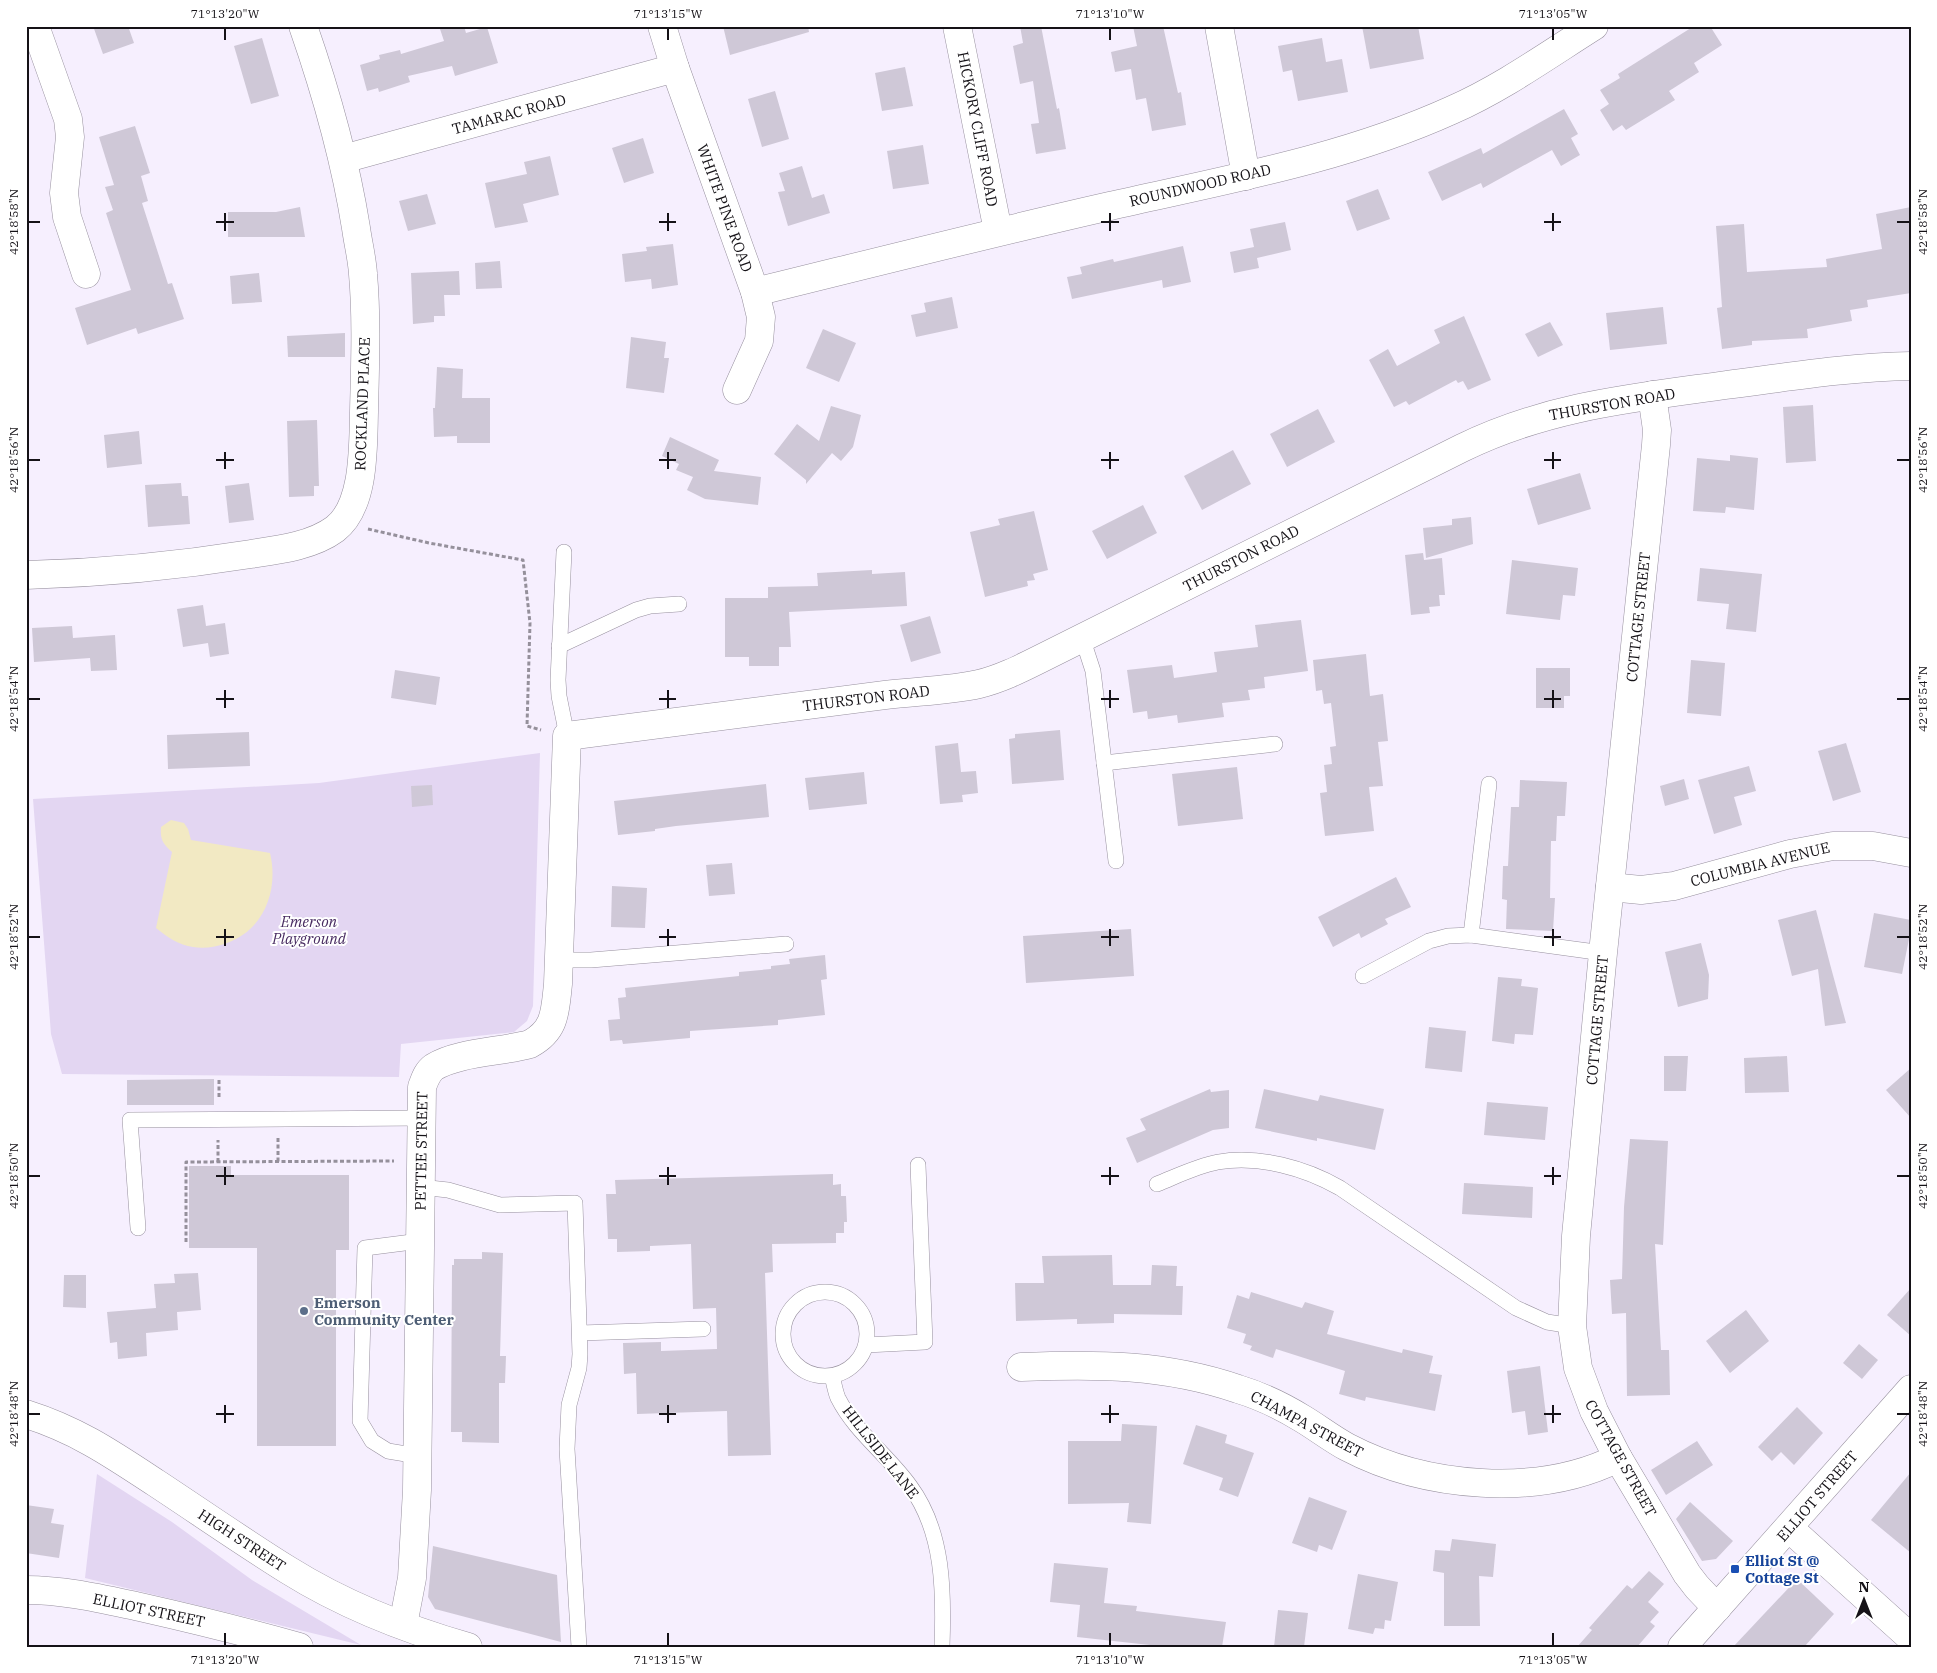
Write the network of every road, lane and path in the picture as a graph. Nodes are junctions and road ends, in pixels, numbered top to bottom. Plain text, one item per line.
1 (35, 26) edge
2 (303, 26) edge
3 (662, 26) edge
4 (957, 26) edge
5 (1219, 26) edge
6 (1594, 26) edge
7 (675, 68) junction
8 (343, 159) junction
9 (1246, 176) junction
10 (998, 231) junction
11 (86, 274) dead end
12 (755, 292) junction
13 (1911, 366) edge
14 (737, 390) dead end
15 (1652, 395) junction
16 (341, 523) junction
17 (564, 552) dead end
18 (26, 575) edge
19 (679, 604) dead end
20 (1082, 638) junction
21 (559, 646) junction
22 (567, 736) junction
23 (1275, 744) dead end
24 (1104, 763) junction
25 (1489, 784) dead end
26 (1911, 853) edge
27 (1116, 861) dead end
28 (1610, 887) junction
29 (1471, 935) junction
30 (786, 944) dead end
31 (1603, 953) junction
32 (559, 960) junction
33 (1362, 976) dead end
34 (220, 1080) dead end
35 (218, 1104) dead end
36 (420, 1118) junction
37 (218, 1137) dead end
38 (278, 1138) dead end
39 (402, 1161) dead end
40 (218, 1162) junction
41 (278, 1162) junction
42 (918, 1165) dead end
43 (1157, 1184) dead end
44 (420, 1187) junction
45 (138, 1228) dead end
46 (420, 1241) junction
47 (186, 1242) dead end
48 (1572, 1326) junction
49 (703, 1328) dead end
50 (580, 1333) junction
51 (866, 1345) junction
52 (1021, 1367) dead end
53 (832, 1376) junction
54 (1911, 1389) edge
55 (26, 1414) edge
56 (418, 1456) junction
57 (1618, 1458) junction
58 (1789, 1528) junction
59 (26, 1590) edge
60 (1717, 1608) junction
61 (403, 1625) junction
62 (1911, 1638) edge
63 (299, 1647) edge
64 (468, 1647) edge
65 (579, 1647) edge
66 (942, 1647) edge
67 (1682, 1647) edge

1 - 11 street
2 - 8 street, ROCKLAND PLACE
3 - 7 street, WHITE PINE ROAD
4 - 10 street, HICKORY CLIFF ROAD
5 - 9 street
6 - 9 street, ROUNDWOOD ROAD
7 - 8 street, TAMARAC ROAD
7 - 12 street, WHITE PINE ROAD
8 - 16 street, ROCKLAND PLACE
9 - 10 street, ROUNDWOOD ROAD
10 - 12 street, ROUNDWOOD ROAD
12 - 14 street, WHITE PINE ROAD
13 - 15 street, THURSTON ROAD
15 - 20 street, THURSTON ROAD
15 - 28 street, COTTAGE STREET
16 - 18 street, ROCKLAND PLACE
16 - 22 path
17 - 21 lane
19 - 21 lane
20 - 22 street, THURSTON ROAD
20 - 24 lane
21 - 22 lane
22 - 32 street, PETTEE STREET
23 - 24 lane
24 - 27 lane
25 - 29 lane
26 - 28 street, COLUMBIA AVENUE
28 - 31 street, COTTAGE STREET
29 - 31 lane
29 - 33 lane
30 - 32 lane
31 - 48 street, COTTAGE STREET
32 - 36 street, PETTEE STREET
34 - 35 path
36 - 44 street, PETTEE STREET
36 - 45 lane
37 - 40 path
38 - 41 path
39 - 41 path
40 - 41 path
40 - 47 path
42 - 51 lane
43 - 48 lane
44 - 46 street, PETTEE STREET
44 - 50 lane
46 - 56 street, PETTEE STREET
46 - 56 lane
48 - 57 street, COTTAGE STREET
49 - 50 lane
50 - 65 lane
51 - 53 lane
51 - 53 lane
52 - 57 street, CHAMPA STREET
53 - 66 lane, HILLSIDE LANE
54 - 58 street, ELLIOT STREET
55 - 61 street, HIGH STREET
56 - 61 street, PETTEE STREET
57 - 60 street, COTTAGE STREET
58 - 60 street, ELLIOT STREET
58 - 62 street
59 - 63 street, ELLIOT STREET
60 - 67 street, ELLIOT STREET
61 - 64 street, HIGH STREET

